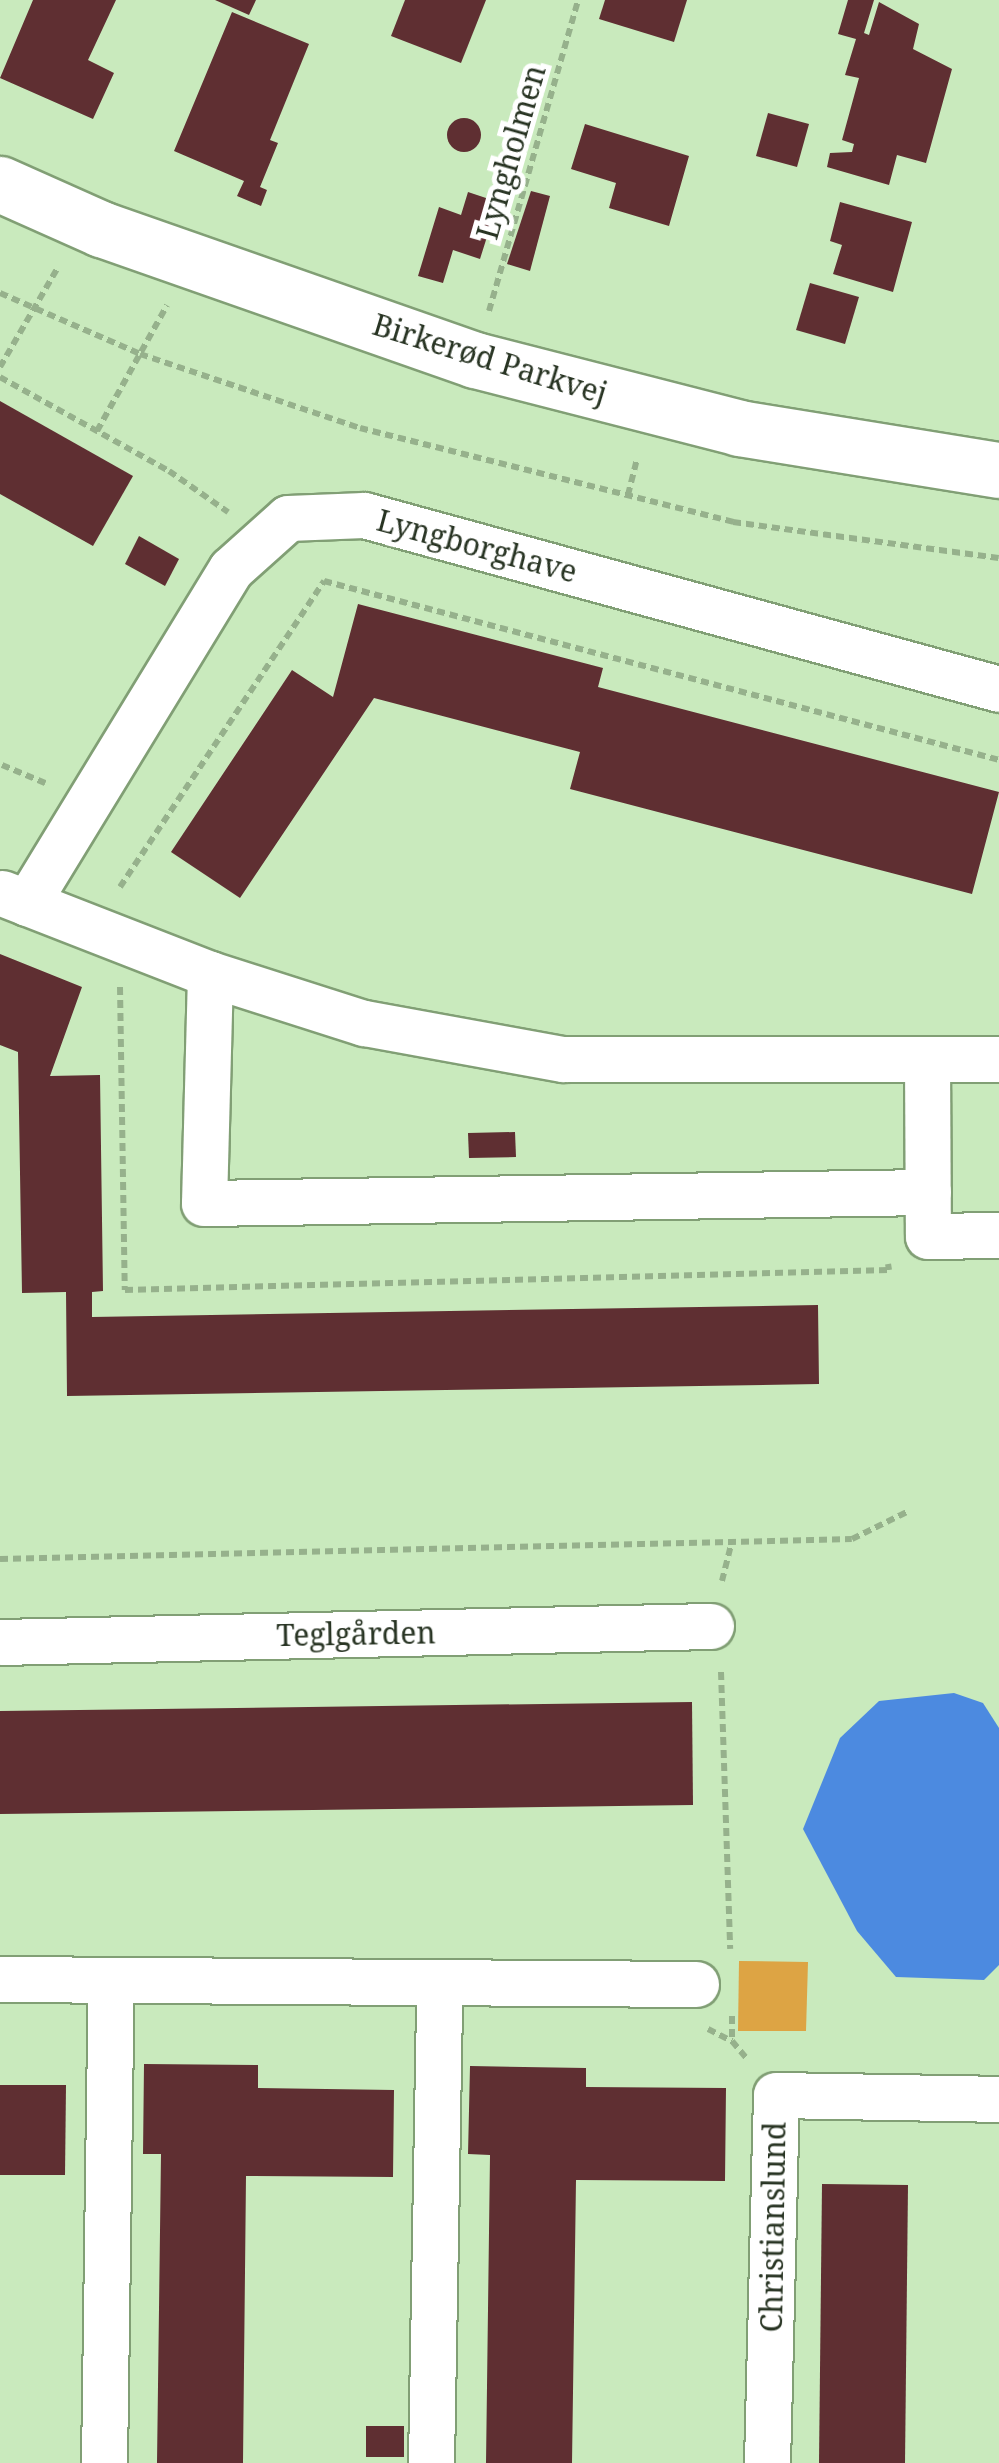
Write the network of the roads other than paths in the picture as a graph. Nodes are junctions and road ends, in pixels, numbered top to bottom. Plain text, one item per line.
1 (0, 184) edge
2 (999, 470) edge
3 (999, 689) edge
4 (14, 898) edge
5 (210, 974) junction
6 (928, 1058) junction
7 (999, 1059) edge
8 (928, 1192) junction
9 (999, 1235) edge
10 (711, 1626) road end
11 (0, 1642) edge
12 (0, 1979) edge
13 (111, 1980) junction
14 (439, 1982) junction
15 (719, 1983) road end
16 (999, 2100) edge
17 (104, 2463) edge
18 (431, 2463) edge
19 (767, 2463) edge

1 - 2 street, Birkerød Parkvej
3 - 4 street, Lyngborghave
4 - 5 street, Lyngborghave
5 - 6 street, Lyngborghave
5 - 8 street
6 - 7 street, Lyngborghave
6 - 8 street
8 - 9 street
10 - 11 street, Teglgården
12 - 13 street
13 - 14 street
13 - 17 street
14 - 15 street
14 - 18 street
16 - 19 street, Christianslund

